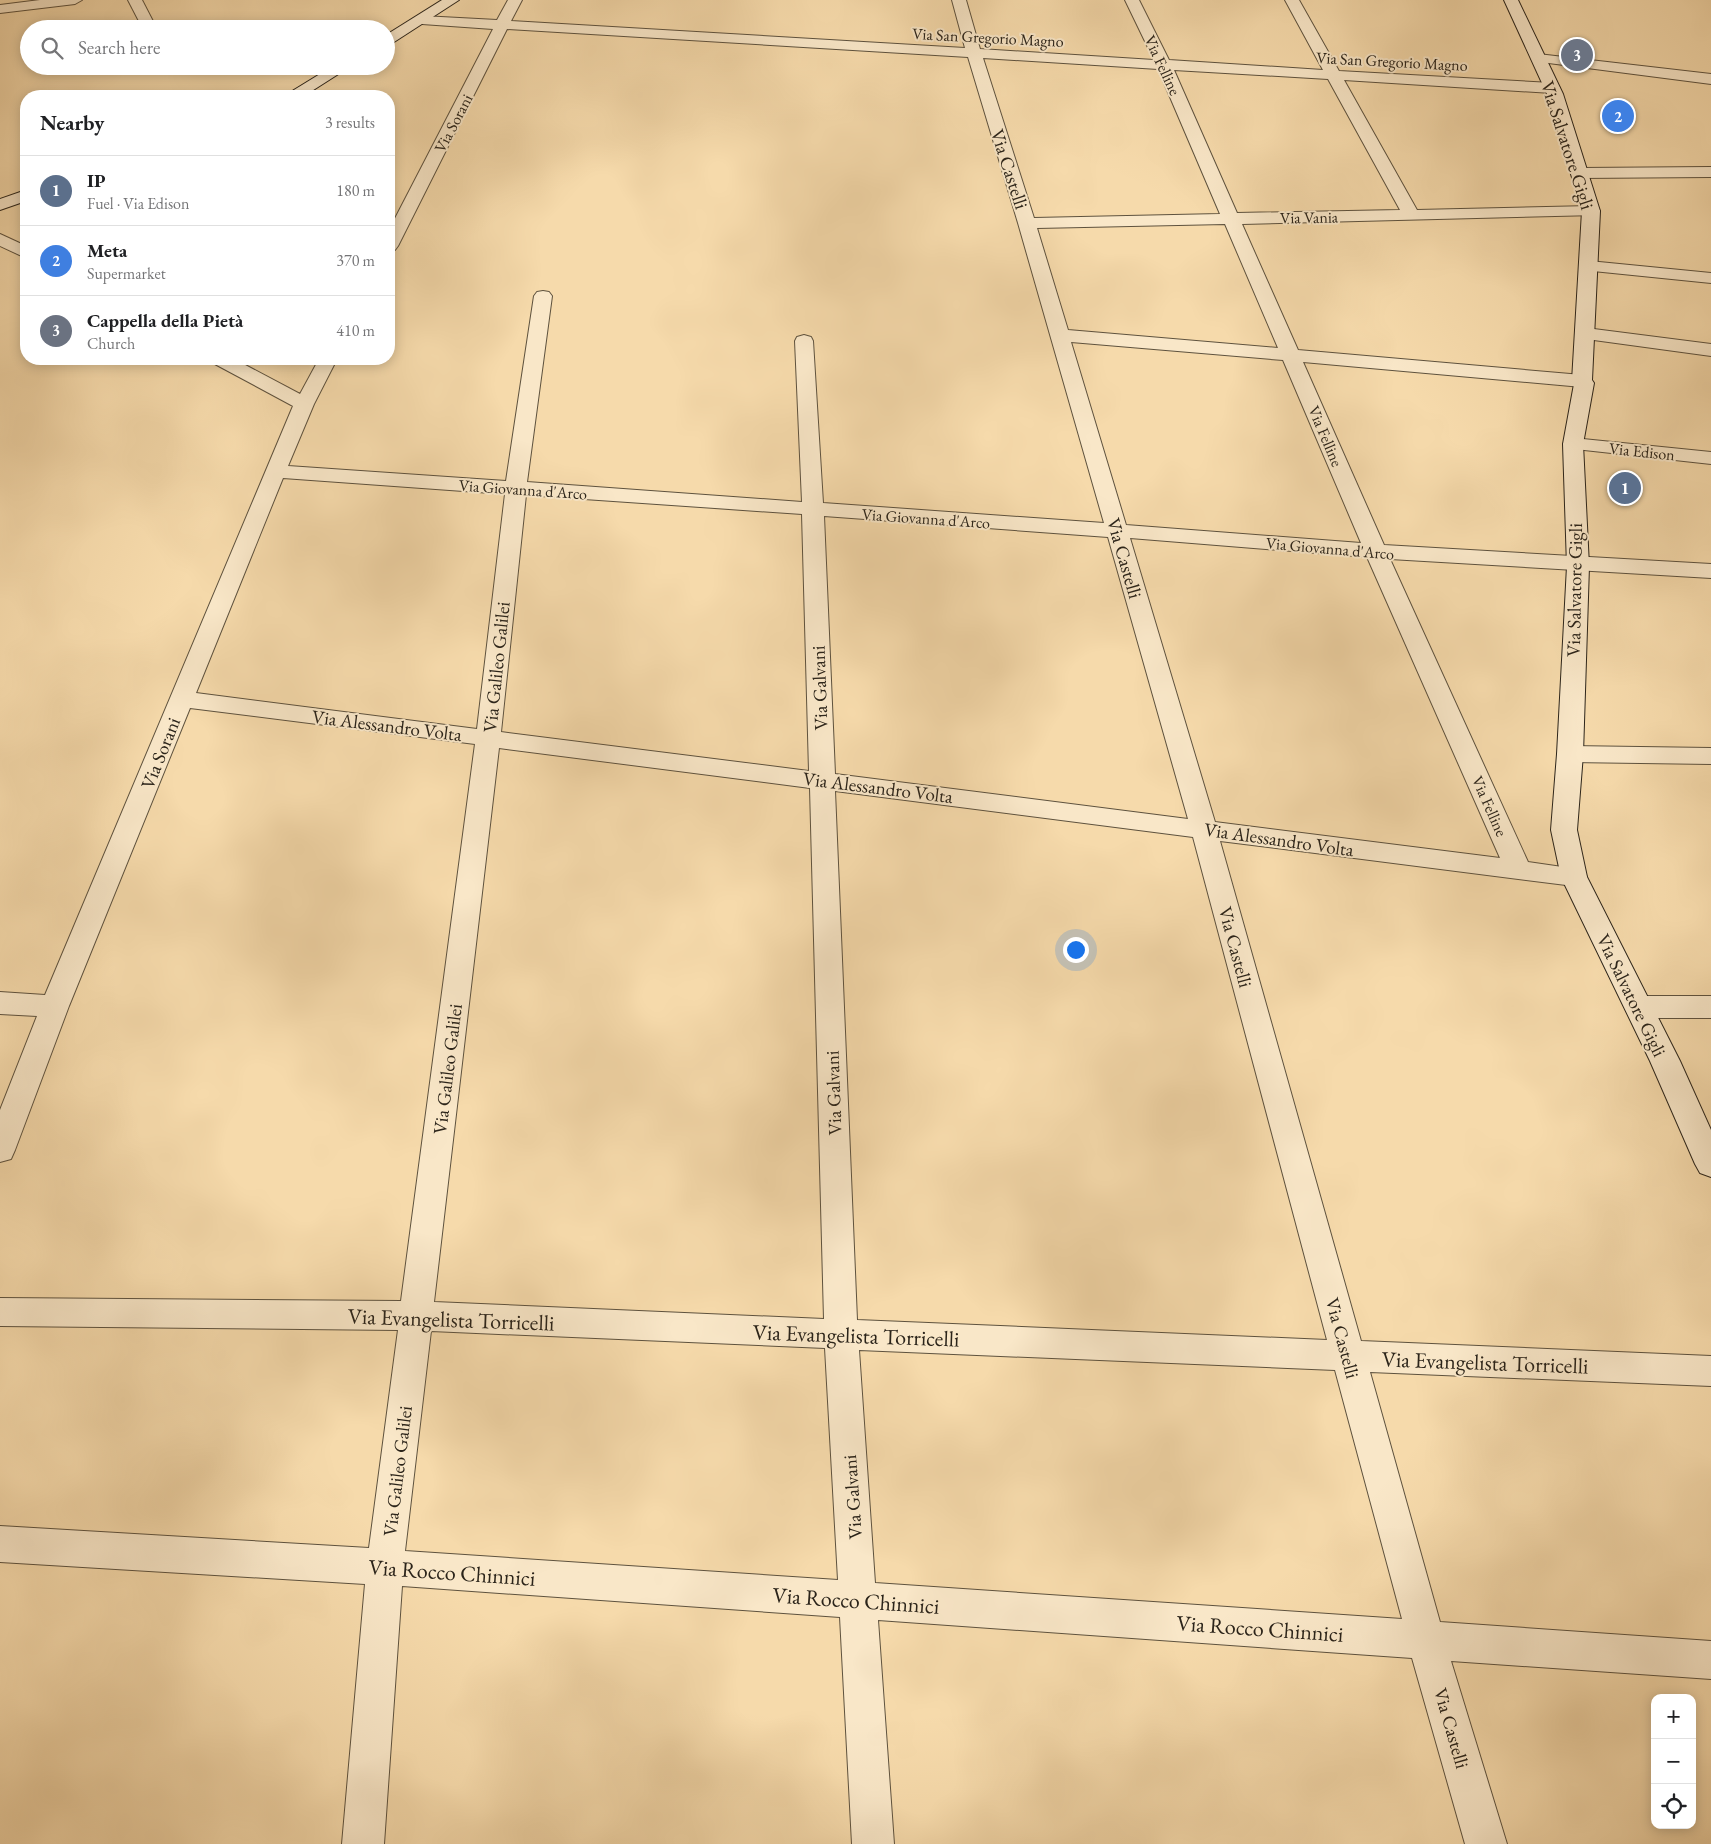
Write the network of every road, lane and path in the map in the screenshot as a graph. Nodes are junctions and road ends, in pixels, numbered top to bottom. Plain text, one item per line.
1 (75, 0) edge
2 (135, 0) edge
3 (452, 0) edge
4 (515, 0) edge
5 (959, 0) edge
6 (1132, 0) edge
7 (1292, 0) edge
8 (1511, 0) edge
9 (7, 10) edge
10 (145, 20) edge
11 (422, 20) junction
12 (504, 26) junction
13 (395, 36) edge
14 (974, 54) junction
15 (1538, 58) junction
16 (1164, 65) junction
17 (329, 75) edge
18 (1333, 75) junction
19 (1711, 79) edge
20 (1552, 88) junction
21 (304, 90) edge
22 (1711, 172) edge
23 (1580, 173) junction
24 (20, 197) edge
25 (0, 205) edge
26 (1591, 211) junction
27 (1411, 215) junction
28 (1231, 219) junction
29 (1027, 223) junction
30 (395, 235) edge
31 (0, 239) edge
32 (20, 250) edge
33 (1590, 266) junction
34 (1711, 278) edge
35 (544, 296) dead end
36 (1586, 334) junction
37 (1059, 335) junction
38 (804, 341) dead end
39 (1711, 350) edge
40 (1291, 355) junction
41 (231, 365) edge
42 (325, 365) edge
43 (1582, 380) junction
44 (304, 404) junction
45 (1573, 444) junction
46 (1711, 458) edge
47 (275, 471) junction
48 (516, 488) junction
49 (813, 510) junction
50 (1118, 531) junction
51 (1376, 552) junction
52 (1578, 566) junction
53 (1711, 571) edge
54 (182, 699) junction
55 (488, 738) junction
56 (1570, 754) junction
57 (1711, 756) edge
58 (822, 780) junction
59 (1204, 829) junction
60 (1519, 871) junction
61 (1574, 877) junction
62 (0, 1002) edge
63 (55, 1006) junction
64 (1639, 1007) junction
65 (1711, 1007) edge
66 (0, 1150) edge
67 (1711, 1164) edge
68 (0, 1312) edge
69 (416, 1316) junction
70 (841, 1334) junction
71 (1348, 1356) junction
72 (1711, 1371) edge
73 (0, 1544) edge
74 (385, 1567) junction
75 (858, 1600) junction
76 (1426, 1640) junction
77 (1711, 1660) edge
78 (364, 1844) edge
79 (873, 1844) edge
80 (1486, 1844) edge

1 - 9 street
2 - 10 street
3 - 11 street
4 - 12 street, Via Sorani
5 - 14 street, Via Castelli
6 - 16 street, Via Felline
7 - 18 street
8 - 15 street, Via Salvatore Gigli
11 - 12 street, Via San Gregorio Magno
11 - 13 street
12 - 14 street, Via San Gregorio Magno
12 - 30 street, Via Sorani
14 - 16 street, Via San Gregorio Magno
14 - 29 street, Via Castelli
15 - 19 street
15 - 20 street, Via Salvatore Gigli
16 - 18 street, Via San Gregorio Magno
16 - 28 street, Via Felline
17 - 21 street
18 - 20 street, Via San Gregorio Magno
18 - 27 street
20 - 23 street, Via Salvatore Gigli
22 - 23 street
23 - 26 street, Via Salvatore Gigli
24 - 25 street
26 - 27 street, Via Vania
26 - 33 street, Via Salvatore Gigli
27 - 28 street, Via Vania
28 - 29 street, Via Vania
28 - 40 street, Via Felline
29 - 37 street, Via Castelli
31 - 32 street
33 - 34 street
33 - 36 street, Via Salvatore Gigli
35 - 48 street, Via Galileo Galilei
36 - 39 street
36 - 43 street, Via Salvatore Gigli
37 - 40 street
37 - 50 street, Via Castelli
38 - 49 street, Via Galvani
40 - 43 street
40 - 51 street, Via Felline
41 - 44 street
42 - 44 street, Via Sorani
43 - 45 street, Via Salvatore Gigli
44 - 47 street, Via Sorani
45 - 46 street, Via Edison
45 - 52 street, Via Salvatore Gigli
47 - 48 street, Via Giovanna d'Arco
47 - 54 street, Via Sorani
48 - 49 street, Via Giovanna d'Arco
48 - 55 street, Via Galileo Galilei
49 - 50 street, Via Giovanna d'Arco
49 - 58 street, Via Galvani
50 - 51 street, Via Giovanna d'Arco
50 - 59 street, Via Castelli
51 - 52 street, Via Giovanna d'Arco
51 - 60 street, Via Felline
52 - 53 street, Via Giovanna d'Arco
52 - 56 street, Via Salvatore Gigli
54 - 55 street, Via Alessandro Volta
54 - 63 street, Via Sorani
55 - 58 street, Via Alessandro Volta
55 - 69 street, Via Galileo Galilei
56 - 57 street
56 - 61 street, Via Salvatore Gigli
58 - 59 street, Via Alessandro Volta
58 - 70 street, Via Galvani
59 - 60 street, Via Alessandro Volta
59 - 71 street, Via Castelli
60 - 61 street, Via Alessandro Volta
61 - 64 street, Via Salvatore Gigli
62 - 63 street
63 - 66 street, Via Sorani
64 - 65 street
64 - 67 street, Via Salvatore Gigli
68 - 69 street, Via Evangelista Torricelli
69 - 70 street, Via Evangelista Torricelli
69 - 74 street, Via Galileo Galilei
70 - 71 street, Via Evangelista Torricelli
70 - 75 street, Via Galvani
71 - 72 street, Via Evangelista Torricelli
71 - 76 street, Via Castelli
73 - 74 street, Via Rocco Chinnici
74 - 75 street, Via Rocco Chinnici
74 - 78 street, Via Galileo Galilei
75 - 76 street, Via Rocco Chinnici
75 - 79 street, Via Galvani
76 - 77 street, Via Rocco Chinnici
76 - 80 street, Via Castelli

